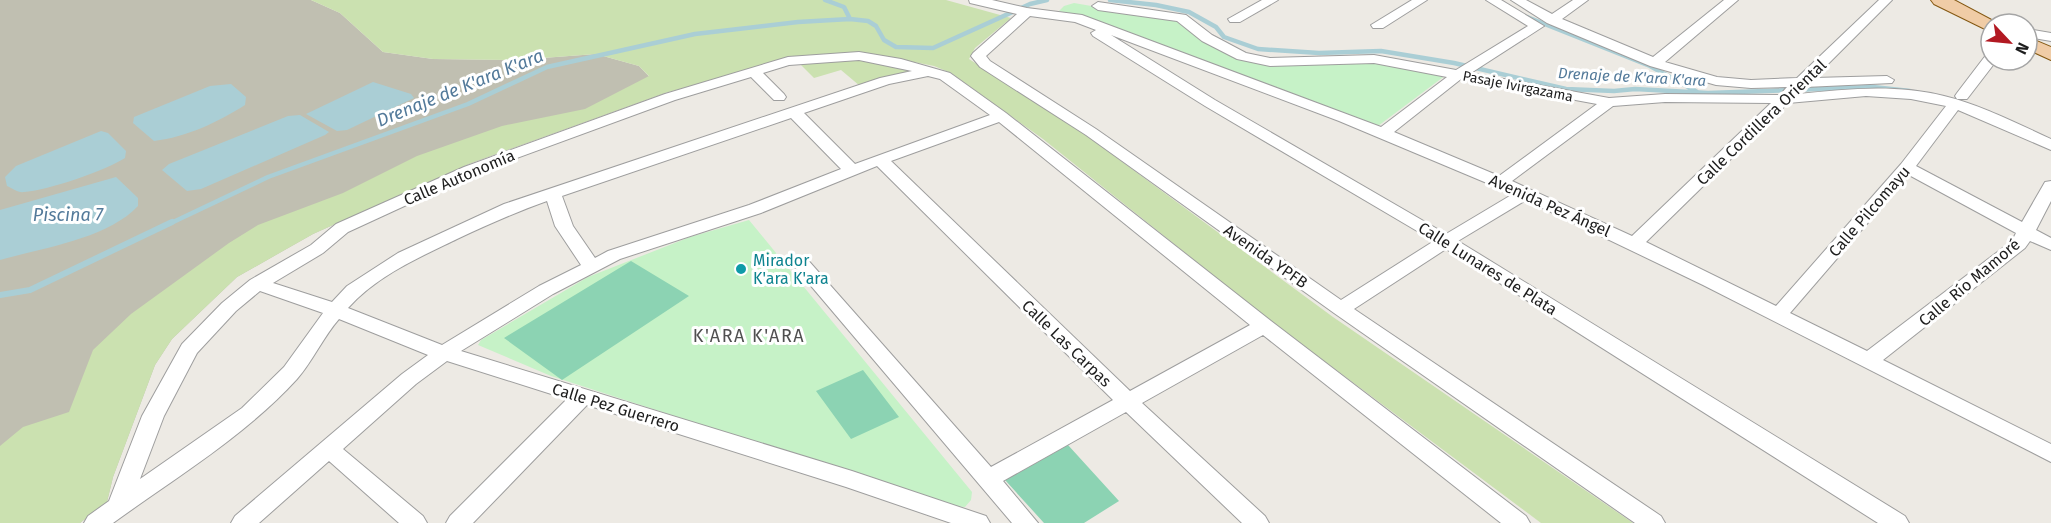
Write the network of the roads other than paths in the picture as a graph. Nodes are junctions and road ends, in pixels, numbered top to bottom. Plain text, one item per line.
1 (975, 0) edge
2 (1272, 0) edge
3 (1420, 0) edge
4 (1492, 0) edge
5 (1517, 0) edge
6 (1582, 0) edge
7 (1732, 0) edge
8 (1886, 0) edge
9 (1940, 0) edge
10 (1098, 6) dead end
11 (1020, 11) junction
12 (1077, 18) junction
13 (1235, 19) dead end
14 (1979, 19) edge
15 (1552, 20) junction
16 (1378, 25) dead end
17 (1655, 63) junction
18 (1466, 70) junction
19 (932, 71) junction
20 (754, 72) junction
21 (1980, 72) edge
22 (1793, 91) junction
23 (779, 98) dead end
24 (1959, 100) junction
25 (1609, 102) junction
26 (794, 112) junction
27 (1001, 116) junction
28 (2051, 131) edge
29 (1384, 132) junction
30 (2051, 145) edge
31 (880, 160) junction
32 (1907, 167) junction
33 (852, 170) junction
34 (1501, 182) junction
35 (2051, 186) edge
36 (1526, 193) junction
37 (553, 195) junction
38 (2026, 231) junction
39 (1446, 241) junction
40 (1635, 243) junction
41 (2051, 244) edge
42 (801, 263) dead end
43 (592, 267) junction
44 (257, 285) junction
45 (1341, 309) junction
46 (335, 310) junction
47 (1779, 314) junction
48 (1264, 326) junction
49 (444, 353) junction
50 (1868, 361) junction
51 (582, 397) junction
52 (1128, 402) junction
53 (329, 449) junction
54 (2051, 454) edge
55 (989, 478) junction
56 (119, 505) junction
57 (96, 523) edge
58 (243, 523) edge
59 (416, 523) edge
60 (458, 523) edge
61 (978, 523) edge
62 (1026, 523) edge
63 (1257, 523) edge
64 (1518, 523) edge
65 (1653, 523) edge
66 (1897, 523) edge

1 - 11 street
2 - 13 street
3 - 16 street
4 - 18 street
5 - 15 street, Pasaje Ivirgazama
6 - 15 street
7 - 17 street
8 - 22 street, Calle Cordillera Oriental
9 - 14 main road
10 - 18 street, Pasaje Ivirgazama
11 - 12 street, Avenida Pez Ángel
11 - 45 street, Avenida YPFB
12 - 29 street, Avenida Pez Ángel
12 - 39 street, Calle Lunares de Plata
15 - 17 street, Pasaje Ivirgazama
17 - 22 street, Pasaje Ivirgazama
18 - 25 street, Pasaje Ivirgazama
18 - 29 street
19 - 20 street, Calle Autonomía
19 - 26 street
19 - 27 street
20 - 23 street
20 - 44 street, Calle Autonomía
21 - 24 street, Calle Pilcomayu
22 - 24 street, Pasaje Ivirgazama
22 - 24 street, Pasaje Ivirgazama
22 - 25 street, Pasaje Ivirgazama
22 - 40 street, Calle Cordillera Oriental
24 - 28 street, Pasaje Ivirgazama
24 - 30 street, Pasaje Ivirgazama
24 - 32 street, Calle Pilcomayu
25 - 34 street
26 - 33 street
26 - 37 street
27 - 31 street
27 - 48 street
29 - 34 street, Avenida Pez Ángel
31 - 33 street
31 - 52 street, Calle Las Carpas
32 - 38 street
32 - 47 street, Calle Pilcomayu
33 - 43 street
34 - 36 street, Avenida Pez Ángel
35 - 38 street, Calle Río Mamoré
36 - 39 street
36 - 40 street, Avenida Pez Ángel
37 - 43 street
37 - 46 street
38 - 41 street
38 - 50 street, Calle Río Mamoré
39 - 45 street
39 - 66 street, Calle Lunares de Plata
40 - 47 street, Avenida Pez Ángel
42 - 55 street
43 - 49 street
44 - 46 street, Calle Pez Guerrero
44 - 56 street, Calle Autonomía
45 - 65 street, Avenida YPFB
46 - 49 street, Calle Pez Guerrero
46 - 56 street
47 - 50 street, Avenida Pez Ángel
48 - 52 street
48 - 64 street
49 - 51 street, Calle Pez Guerrero
49 - 53 street
50 - 54 street, Avenida Pez Ángel
51 - 60 street
51 - 61 street, Calle Pez Guerrero
52 - 55 street
52 - 63 street, Calle Las Carpas
53 - 58 street
53 - 59 street
55 - 62 street
56 - 57 street

